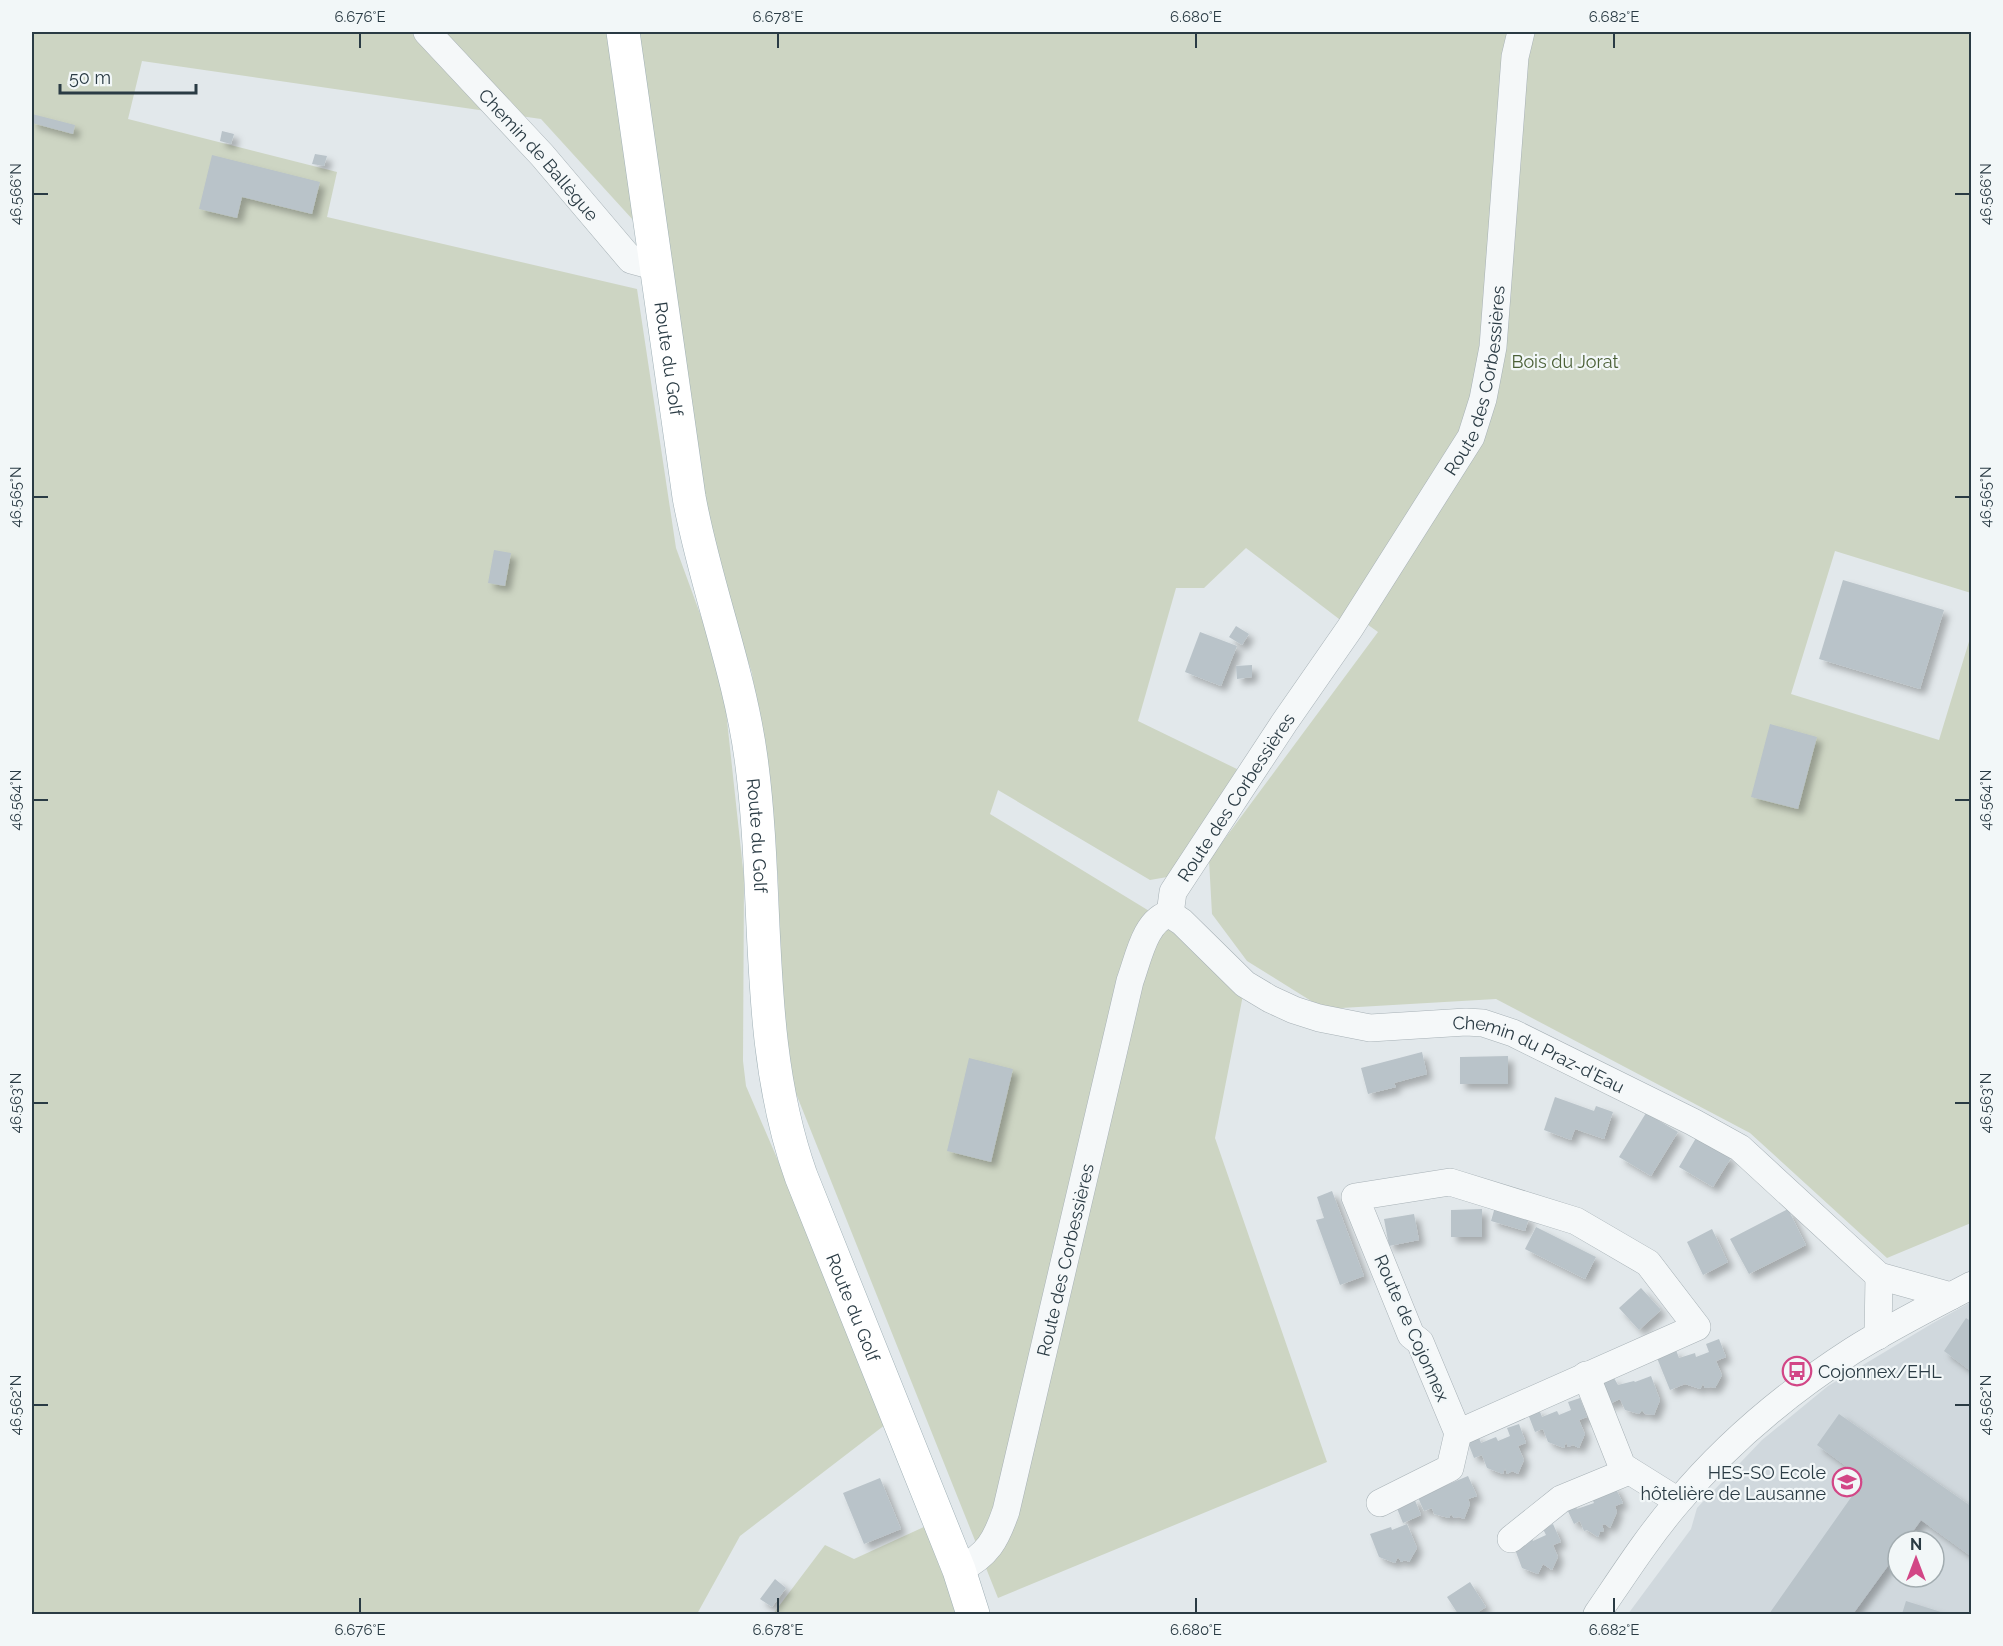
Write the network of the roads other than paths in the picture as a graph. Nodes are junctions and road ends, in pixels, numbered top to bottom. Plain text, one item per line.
1 (427, 32) edge
2 (623, 32) edge
3 (1521, 32) edge
4 (657, 267) junction
5 (1170, 914) junction
6 (1879, 1276) junction
7 (1961, 1290) edge
8 (1878, 1336) junction
9 (1586, 1376) junction
10 (1458, 1433) junction
11 (1629, 1471) junction
12 (1678, 1501) junction
13 (1380, 1503) dead end
14 (1511, 1539) dead end
15 (959, 1570) junction
16 (973, 1614) edge
17 (1598, 1614) edge

1 - 4 street, Chemin de Ballègue
2 - 4 main road, Route du Golf
3 - 5 street, Route des Corbessières
4 - 15 main road, Route du Golf
5 - 6 street, Chemin du Praz-d'Eau
5 - 15 street, Route des Corbessières
6 - 7 street, Chemin du Praz-d'Eau
6 - 8 street
7 - 8 street
8 - 12 street
9 - 10 street, Route de Cojonnex
9 - 10 street, Route de Cojonnex
9 - 11 street
10 - 13 street
11 - 12 street
11 - 14 street
12 - 17 street
15 - 16 main road, Route du Golf

